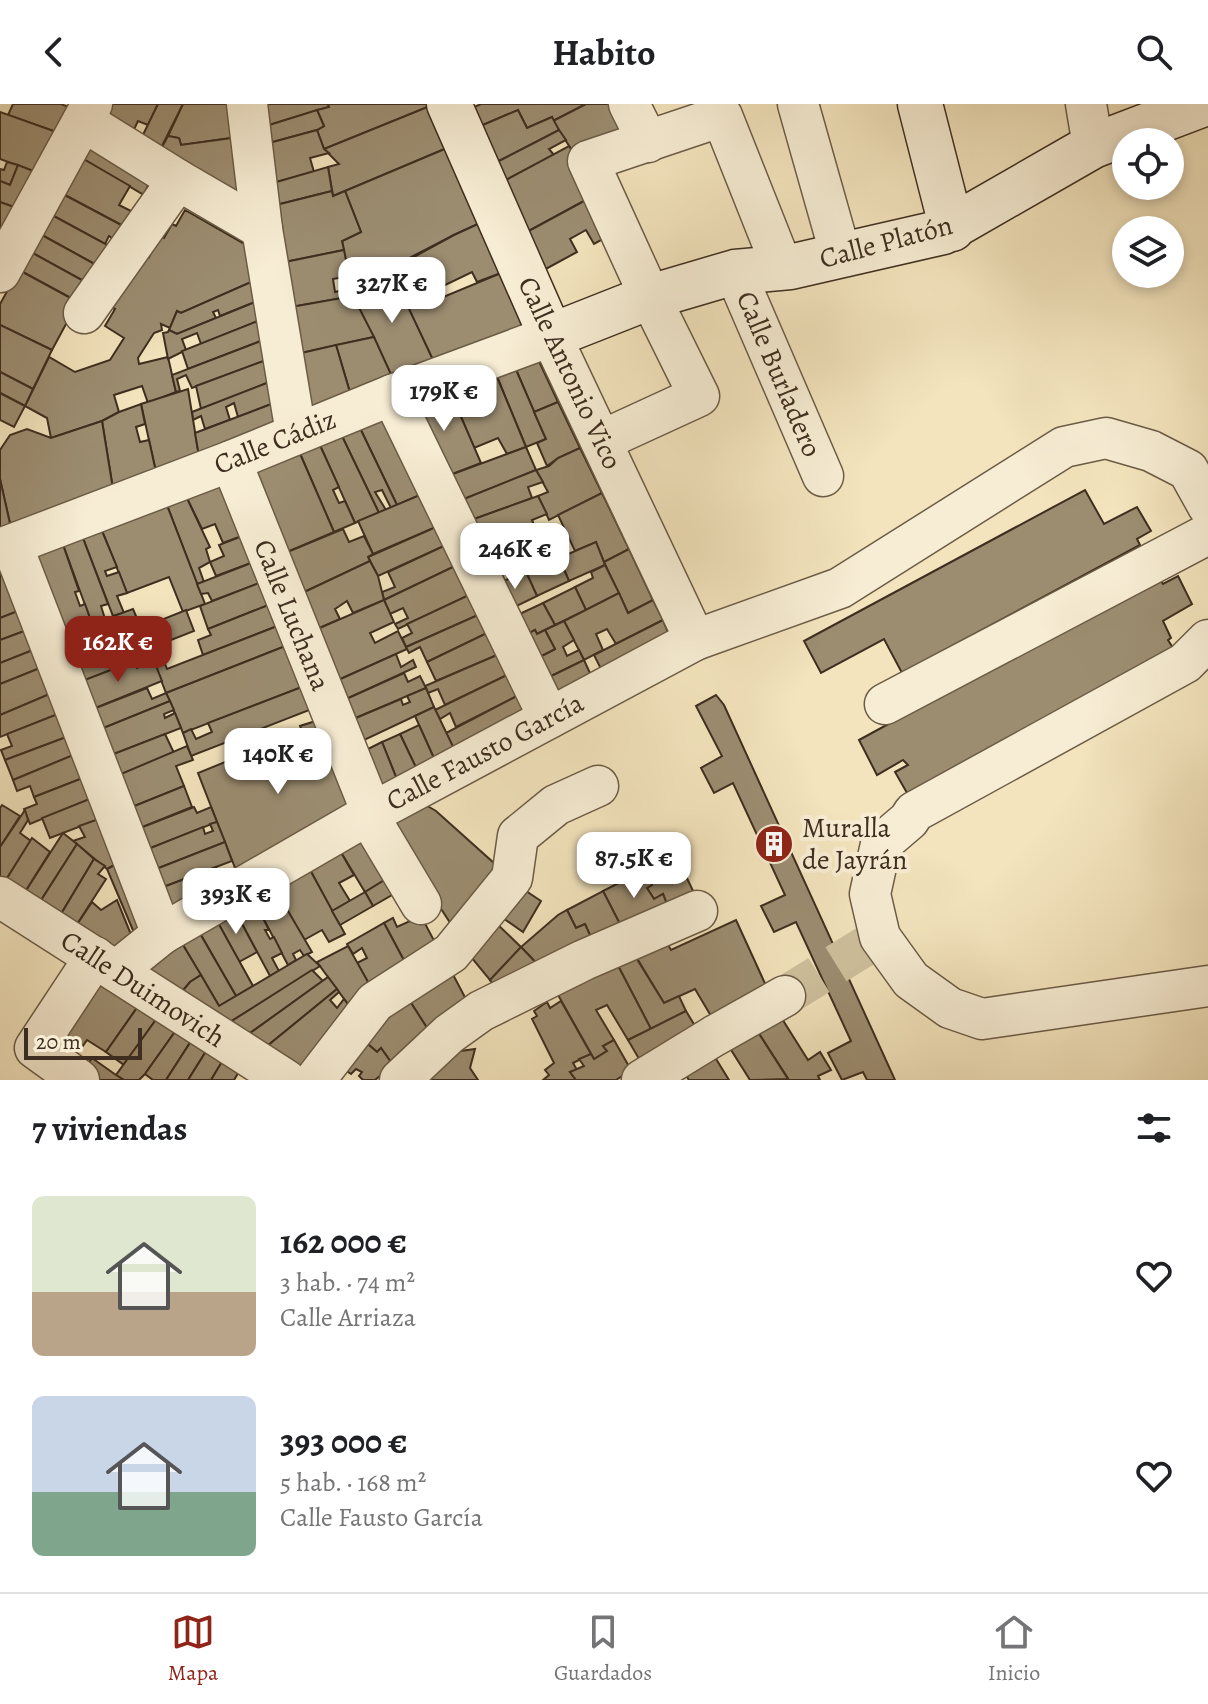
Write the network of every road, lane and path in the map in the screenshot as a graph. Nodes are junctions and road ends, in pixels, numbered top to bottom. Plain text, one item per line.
1 (247, 104) edge
2 (449, 104) edge
3 (629, 104) edge
4 (920, 104) edge
5 (1204, 104) edge
6 (810, 106) edge
7 (87, 112) edge
8 (1090, 125) edge
9 (648, 142) junction
10 (178, 180) junction
11 (262, 229) junction
12 (952, 229) junction
13 (841, 256) junction
14 (782, 267) junction
15 (0, 272) edge
16 (735, 272) junction
17 (650, 297) junction
18 (84, 313) dead end
19 (551, 336) junction
20 (392, 395) junction
21 (296, 433) junction
22 (601, 441) junction
23 (231, 461) junction
24 (823, 476) dead end
25 (1208, 506) edge
26 (1208, 534) edge
27 (6, 547) edge
28 (695, 640) junction
29 (1208, 640) edge
30 (885, 704) dead end
31 (549, 718) junction
32 (598, 786) dead end
33 (370, 814) junction
34 (0, 897) edge
35 (421, 904) dead end
36 (697, 911) dead end
37 (162, 934) junction
38 (105, 964) junction
39 (1208, 986) edge
40 (785, 996) tunnel mouth
41 (79, 1080) edge
42 (286, 1080) edge
43 (315, 1080) edge
44 (400, 1080) edge
45 (642, 1080) edge

1 - 11 street
2 - 19 street, Calle Antonio Vico
3 - 9 street
4 - 12 street
5 - 8 street, Calle Platón
6 - 13 street
7 - 10 street
7 - 15 street
8 - 12 street, Calle Platón
9 - 14 street
9 - 17 street
10 - 11 street
10 - 18 street
11 - 21 street
12 - 13 street, Calle Platón
13 - 14 street, Calle Platón
14 - 16 street, Calle Platón
16 - 17 street, Calle Platón
16 - 24 street, Calle Burladero
17 - 19 street, Calle Platón
17 - 22 street
19 - 20 street, Calle Cádiz
19 - 22 street, Calle Antonio Vico
20 - 21 street, Calle Cádiz
20 - 31 street
21 - 23 street, Calle Cádiz
22 - 28 street, Calle Antonio Vico
23 - 27 street, Calle Cádiz
23 - 33 street, Calle Luchana
25 - 28 street, Calle Fausto García
26 - 30 street
27 - 37 street
28 - 31 street, Calle Fausto García
29 - 39 street
31 - 33 street, Calle Fausto García
32 - 43 street
33 - 35 street, Calle Luchana
33 - 37 street, Calle Fausto García
34 - 38 street, Calle Duimovich
36 - 44 street
37 - 38 street, Calle Fausto García
38 - 41 street, Calle Fausto García
38 - 42 street, Calle Duimovich
40 - 45 street

